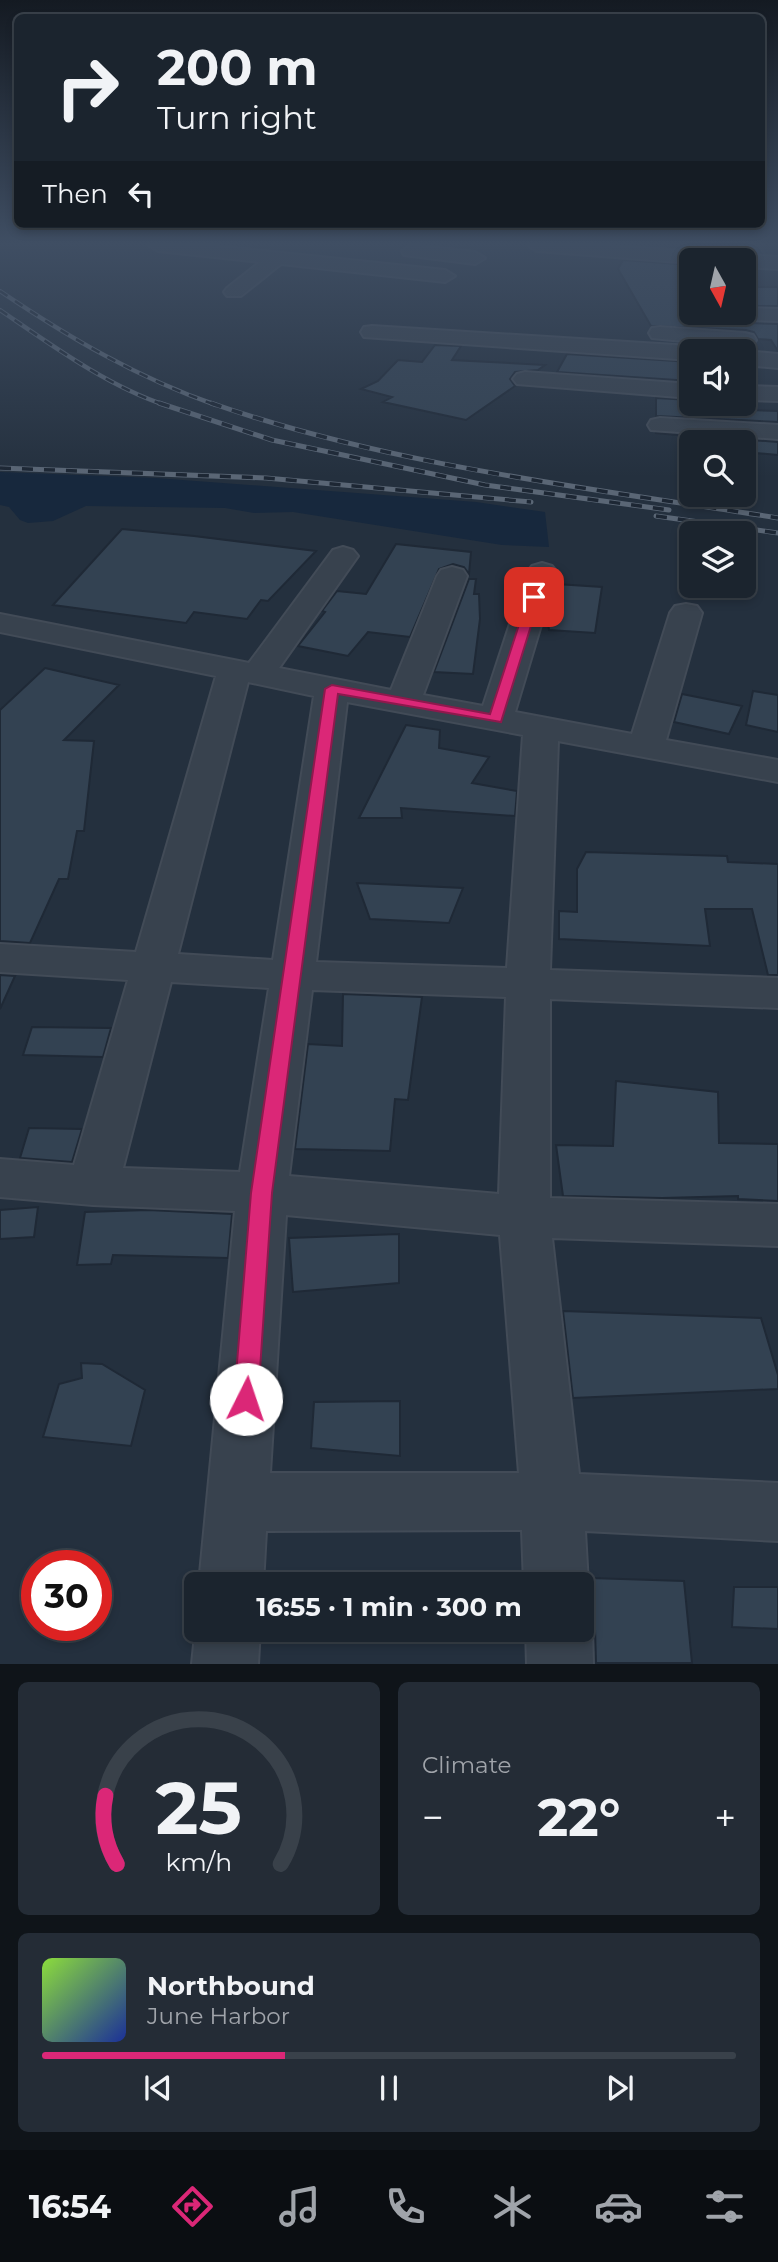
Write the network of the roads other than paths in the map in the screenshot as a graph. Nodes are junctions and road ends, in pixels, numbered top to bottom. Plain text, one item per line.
1 (618, 329) dead end
2 (372, 332) dead end
3 (679, 340) edge
4 (679, 352) edge
5 (756, 355) edge
6 (778, 361) edge
7 (525, 379) dead end
8 (679, 390) edge
9 (756, 393) edge
10 (778, 394) edge
11 (660, 425) dead end
12 (778, 432) edge
13 (343, 556) dead end
14 (542, 572) dead end
15 (452, 576) dead end
16 (686, 613) dead end
17 (5, 632) edge
18 (247, 672) junction
19 (332, 689) junction
20 (403, 702) junction
21 (518, 723) junction
22 (646, 747) junction
23 (778, 771) edge
24 (0, 958) edge
25 (152, 967) junction
26 (290, 975) junction
27 (528, 985) junction
28 (778, 993) edge
29 (0, 1178) edge
30 (93, 1186) junction
31 (262, 1193) junction
32 (524, 1217) junction
33 (778, 1226) edge
34 (552, 1501) junction
35 (238, 1502) junction
36 (778, 1512) edge
37 (232, 1572) edge
38 (555, 1572) edge
39 (226, 1642) edge
40 (559, 1642) edge
41 (225, 1664) edge
42 (560, 1664) edge

1 - 3 street
2 - 4 street
5 - 6 street
7 - 8 street
9 - 10 street
11 - 12 street
13 - 18 street
14 - 21 street
15 - 20 street
16 - 22 street
17 - 18 street
18 - 19 street
18 - 25 street
19 - 20 street
19 - 26 street
20 - 21 street
21 - 22 street
21 - 27 street
22 - 23 street
24 - 25 street
25 - 26 street
25 - 30 street
26 - 27 street
26 - 31 street
27 - 28 street
27 - 32 street
29 - 30 street
30 - 31 street
31 - 32 street
31 - 35 street
32 - 33 street
32 - 34 street
34 - 35 street
34 - 36 street
34 - 38 street
35 - 37 street
39 - 41 street
40 - 42 street

